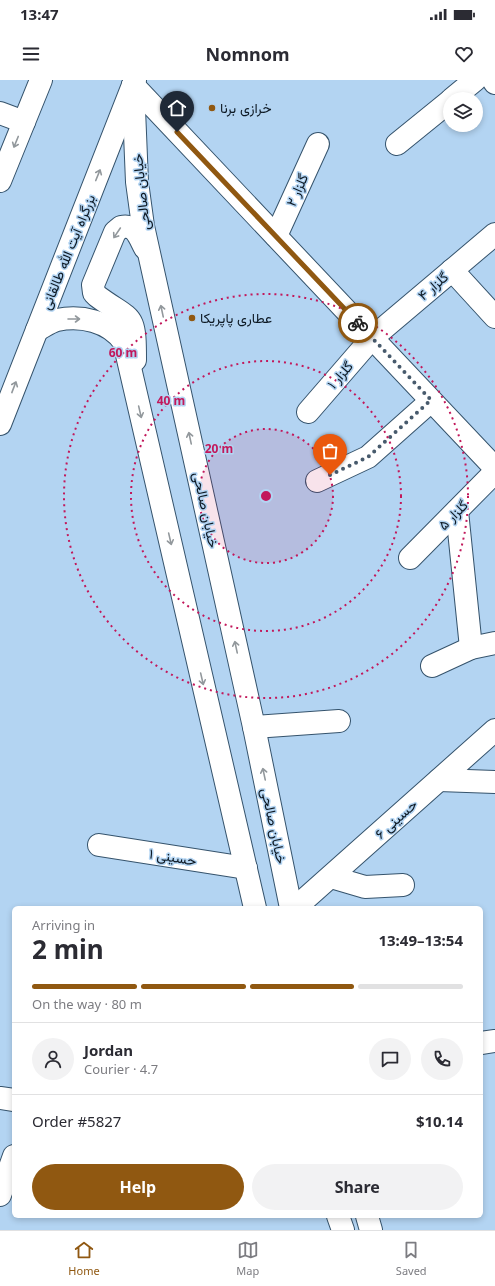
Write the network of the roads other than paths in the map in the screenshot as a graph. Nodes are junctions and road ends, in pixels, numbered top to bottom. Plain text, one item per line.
1 (40, 80) edge
2 (475, 80) edge
3 (493, 80) edge
4 (134, 83) edge
5 (495, 83) edge
6 (461, 92) edge
7 (443, 107) edge
8 (0, 114) edge
9 (24, 122) junction
10 (318, 144) dead end
11 (398, 144) dead end
12 (0, 181) edge
13 (495, 234) edge
14 (276, 236) junction
15 (150, 256) junction
16 (452, 270) junction
17 (495, 317) edge
18 (37, 330) junction
19 (372, 338) junction
20 (135, 391) junction
21 (431, 400) junction
22 (308, 412) dead end
23 (0, 424) edge
24 (495, 468) edge
25 (495, 472) edge
26 (317, 481) dead end
27 (457, 511) junction
28 (410, 558) dead end
29 (495, 643) edge
30 (471, 648) junction
31 (432, 666) dead end
32 (339, 721) dead end
33 (254, 727) junction
34 (495, 730) edge
35 (439, 780) junction
36 (495, 782) edge
37 (99, 845) dead end
38 (246, 868) junction
39 (331, 877) junction
40 (403, 885) dead end
41 (255, 906) edge
42 (291, 906) edge
43 (297, 906) edge
44 (495, 1041) edge
45 (483, 1042) edge
46 (0, 1098) edge
47 (12, 1100) edge
48 (12, 1162) edge
49 (0, 1195) edge
50 (339, 1218) edge
51 (368, 1218) edge
52 (343, 1230) edge
53 (371, 1230) edge

1 - 9 main road
2 - 6 main road
3 - 5 main road
4 - 14 main road
4 - 15 main road, خیابان صالحی
18 -> 4 main road, بزرگراه آیت الله طالقانی
7 - 11 main road
8 - 9 main road
9 -> 12 main road
10 - 14 main road, گلزار ۲
13 - 16 main road, گلزار ۴
14 - 19 main road
15 -> 20 main road
33 -> 15 main road, خیابان صالحی
16 - 17 main road
16 - 19 main road, گلزار ۴
18 -> 20 main road
23 -> 18 main road, بزرگراه آیت الله طالقانی
19 - 21 main road
19 - 22 main road, گلزار ۱
20 -> 38 main road
21 - 24 main road
21 - 26 main road
25 - 27 main road, گلزار ۵
27 - 28 main road, گلزار ۵
27 - 30 main road
29 - 30 main road
30 - 31 main road
32 - 33 main road
42 -> 33 main road, خیابان صالحی
34 - 35 main road, حسینی ۶
35 - 36 main road
35 - 39 main road, حسینی ۶
37 - 38 main road, حسینی ۱
38 - 41 main road
39 - 40 main road
39 - 43 main road, حسینی ۶
44 - 45 main road
46 - 47 main road
48 - 49 main road
50 - 52 main road
51 - 53 main road

